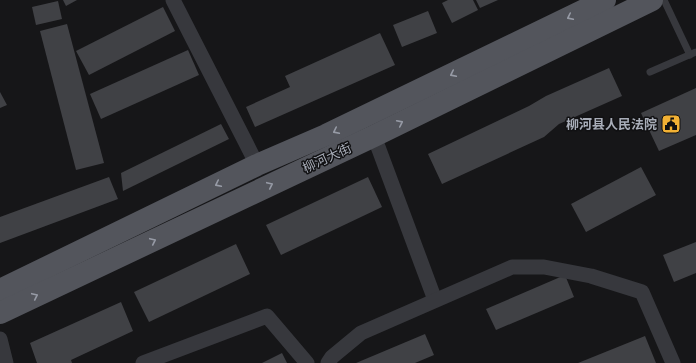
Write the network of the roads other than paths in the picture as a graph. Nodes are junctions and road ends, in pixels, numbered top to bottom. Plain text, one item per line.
1 (173, 0) edge
2 (605, 0) edge
3 (652, 0) edge
4 (664, 0) edge
5 (693, 54) edge
6 (650, 72) dead end
7 (374, 136) junction
8 (256, 166) junction
9 (0, 290) edge
10 (435, 300) junction
11 (0, 313) edge
12 (0, 339) edge
13 (6, 363) edge
14 (143, 363) edge
15 (307, 363) edge
16 (328, 363) edge
17 (673, 363) edge

1 - 8 street
2 -> 8 main road, 柳河大街
7 -> 3 main road, 柳河大街
4 - 5 lane
5 - 6 lane
7 - 10 street
11 -> 7 main road, 柳河大街
8 -> 9 main road, 柳河大街
10 - 16 street
10 - 17 street
12 - 13 street
14 - 15 street

